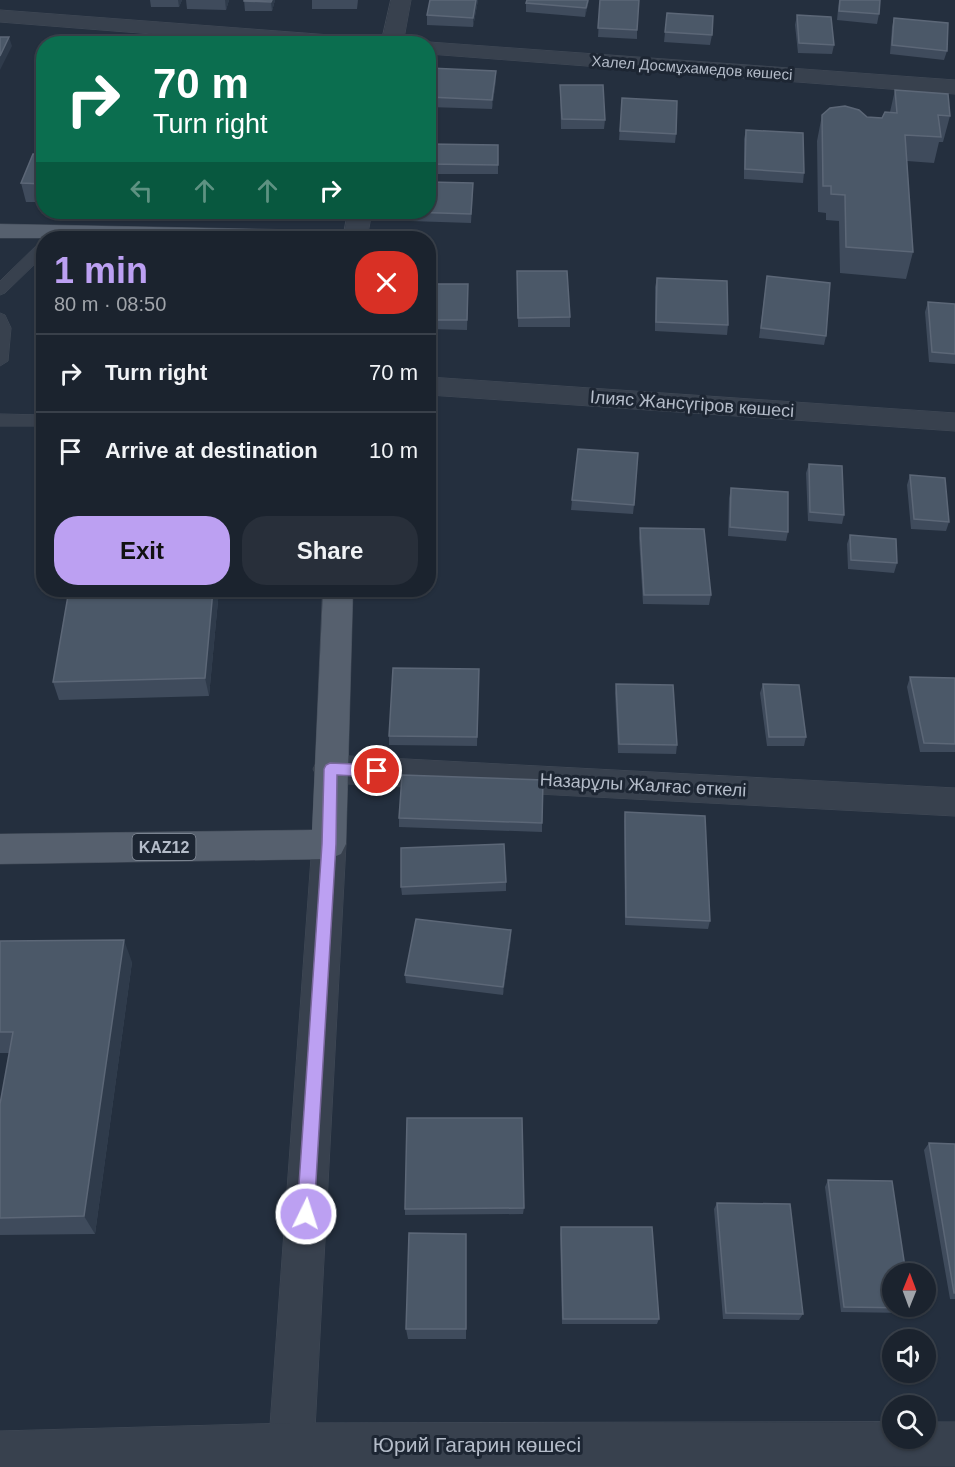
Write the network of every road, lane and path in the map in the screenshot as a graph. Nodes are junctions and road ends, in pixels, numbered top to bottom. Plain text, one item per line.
1 (401, 0) edge
2 (0, 16) edge
3 (264, 36) edge
4 (394, 36) edge
5 (436, 49) edge
6 (955, 87) edge
7 (0, 231) edge
8 (36, 237) edge
9 (36, 253) edge
10 (0, 290) edge
11 (0, 318) edge
12 (0, 361) edge
13 (436, 386) edge
14 (0, 420) edge
15 (36, 421) edge
16 (955, 422) edge
17 (338, 597) edge
18 (330, 769) junction
19 (955, 802) edge
20 (329, 844) junction
21 (0, 849) edge
22 (955, 1444) edge
23 (0, 1454) edge
24 (291, 1456) edge

1 - 4 street
2 - 3 street
5 - 6 street, Халел Досмұхамедов көшесі
7 - 8 main road
9 - 10 lane
11 - 12 lane
13 - 16 street, Ілияс Жансүгіров көшесі
14 - 15 lane
17 - 18 main road
18 - 19 street, Назарұлы Жалғас өткелі
18 - 20 main road
20 - 21 main road, KAZ12
20 - 24 street
22 - 24 street, Юрий Гагарин көшесі
23 - 24 street, Юрий Гагарин көшесі

